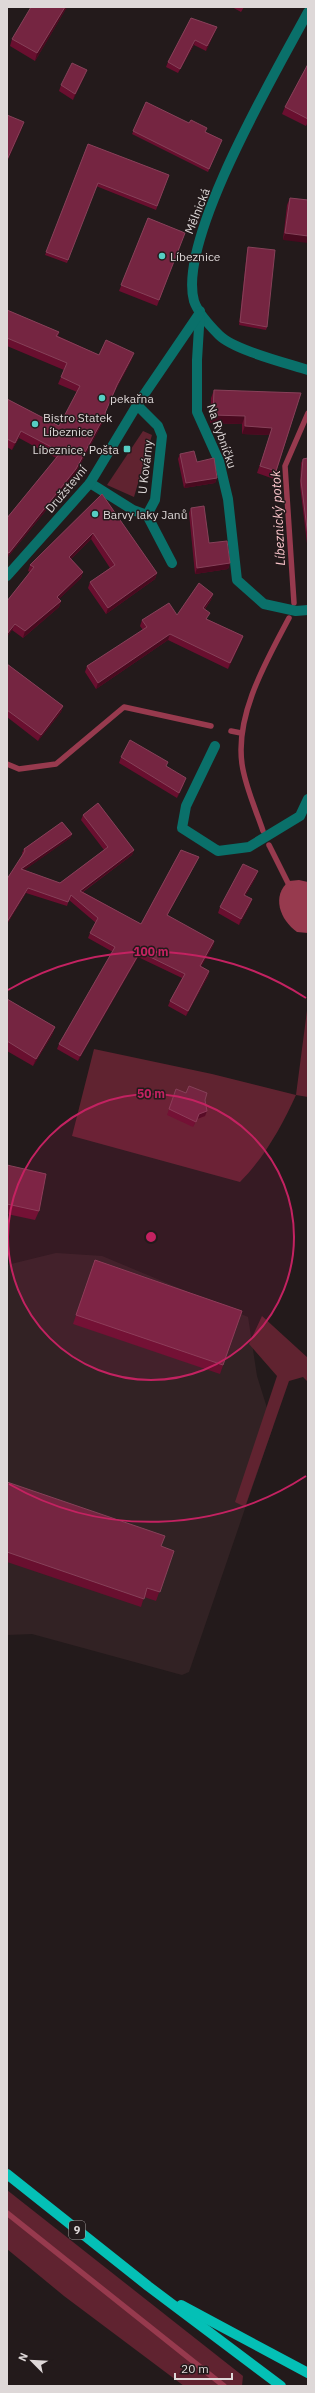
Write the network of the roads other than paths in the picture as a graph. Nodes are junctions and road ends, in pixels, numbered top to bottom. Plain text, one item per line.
1 (308, 12) edge
2 (200, 312) junction
3 (304, 369) edge
4 (137, 405) junction
5 (90, 483) junction
6 (147, 515) junction
7 (172, 563) dead end
8 (7, 576) edge
9 (308, 610) edge
10 (215, 746) dead end
11 (308, 799) edge
12 (7, 2174) edge
13 (148, 2286) junction
14 (308, 2373) edge
15 (281, 2386) edge

1 - 2 street, Mělnická
2 - 3 street, Mělnická
2 - 4 street, Družstevní
2 - 9 street, Na Rybníčku
4 - 5 street, Družstevní
4 - 6 street, U Kovárny
5 - 6 street, U Kovárny
5 - 8 street, Družstevní
6 - 7 street
10 - 11 street
12 - 13 main road, 9
13 - 14 main road
13 - 15 main road, 9

